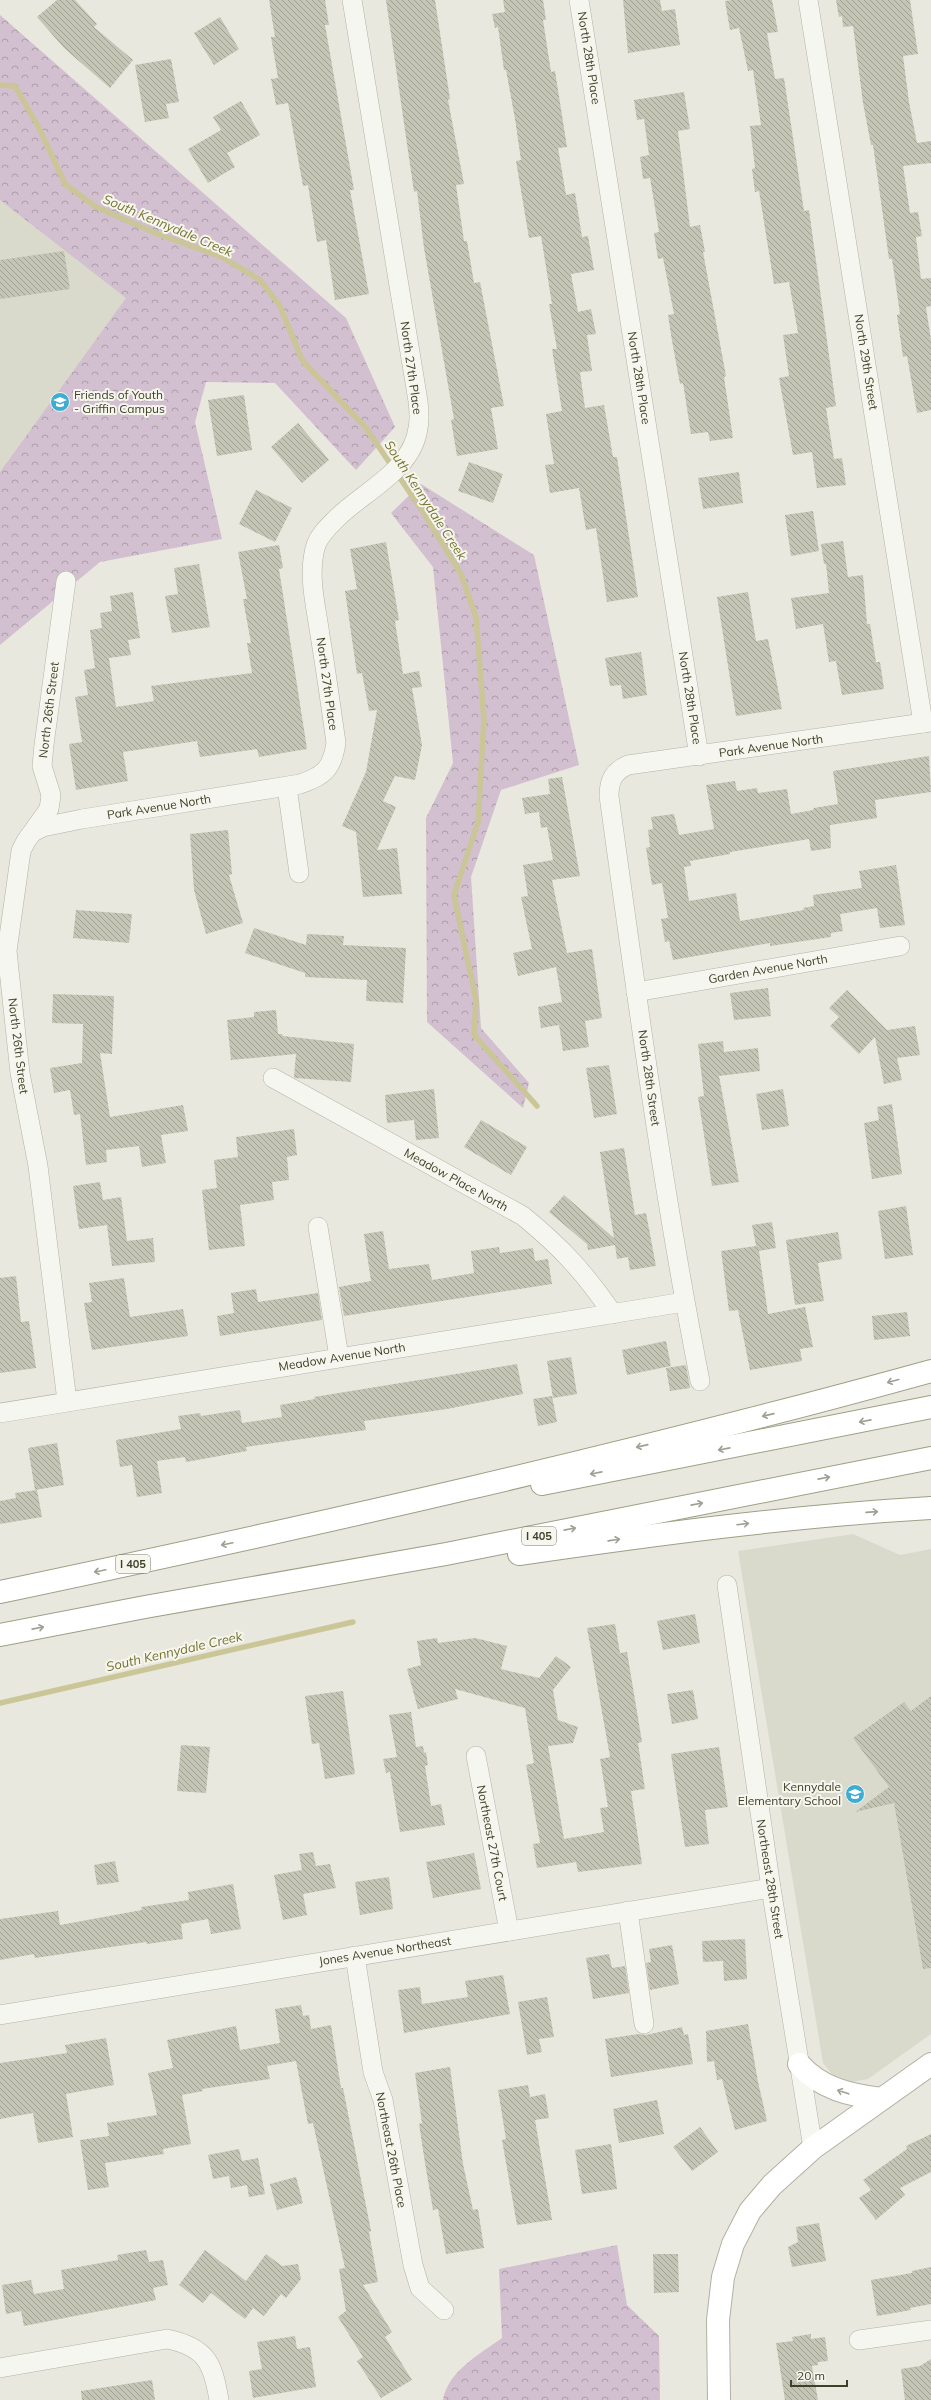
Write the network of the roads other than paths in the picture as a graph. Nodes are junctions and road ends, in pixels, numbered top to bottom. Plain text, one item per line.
1 (352, 0) edge
2 (580, 0) edge
3 (808, 0) edge
4 (66, 581) dead end
5 (927, 723) edge
6 (699, 756) junction
7 (614, 775) joint
8 (287, 787) junction
9 (33, 832) junction
10 (300, 873) dead end
11 (900, 946) dead end
12 (4, 950) edge
13 (636, 992) junction
14 (273, 1078) dead end
15 (318, 1227) dead end
16 (684, 1302) junction
17 (613, 1314) junction
18 (339, 1357) junction
19 (931, 1371) edge
20 (700, 1381) dead end
21 (67, 1401) junction
22 (931, 1407) edge
23 (0, 1413) edge
24 (931, 1458) edge
25 (931, 1508) edge
26 (266, 1536) junction
27 (727, 1585) dead end
28 (0, 1592) edge
29 (146, 1607) junction
30 (0, 1635) edge
31 (476, 1756) dead end
32 (771, 1888) junction
33 (628, 1911) junction
34 (509, 1931) junction
35 (355, 1956) junction
36 (0, 2015) edge
37 (644, 2024) dead end
38 (799, 2064) junction
39 (931, 2064) edge
40 (881, 2099) junction
41 (813, 2148) junction
42 (444, 2310) dead end
43 (931, 2330) edge
44 (859, 2340) dead end
45 (0, 2368) edge
46 (218, 2400) edge
47 (719, 2400) edge

1 - 8 street, North 27th Place
2 - 6 street, North 28th Place
3 - 5 street, North 29th Street
4 - 9 street, North 26th Street
5 - 6 street, Park Avenue North
6 - 7 street, Park Avenue North
7 - 13 street, North 28th Street
8 - 9 street, Park Avenue North
8 - 10 street
9 - 12 street, North 26th Street
11 - 13 street, Garden Avenue North
12 - 21 street, North 26th Street
13 - 16 street, North 28th Street
14 - 17 street, Meadow Place North
15 - 18 street
16 - 17 street, Meadow Avenue North
16 - 20 street, North 28th Street
17 - 18 street, Meadow Avenue North
18 - 21 street, Meadow Avenue North
19 -> 26 main road
21 - 23 street, Meadow Avenue North
22 -> 26 main road, I 405
29 -> 24 main road, I 405
29 -> 25 main road
26 -> 28 main road, I 405
27 - 32 street, Northeast 28th Street
30 -> 29 main road, I 405
31 - 34 street, Northeast 27th Court
32 - 33 street, Jones Avenue Northeast
32 - 38 street, Northeast 28th Street
33 - 34 street, Jones Avenue Northeast
33 - 37 street
34 - 35 street, Jones Avenue Northeast
35 - 36 street, Jones Avenue Northeast
35 - 42 street, Northeast 26th Place
40 -> 38 main road
38 - 41 street, Northeast 28th Street
39 - 40 main road
40 - 41 main road
41 - 47 main road
43 - 44 street
45 - 46 street

